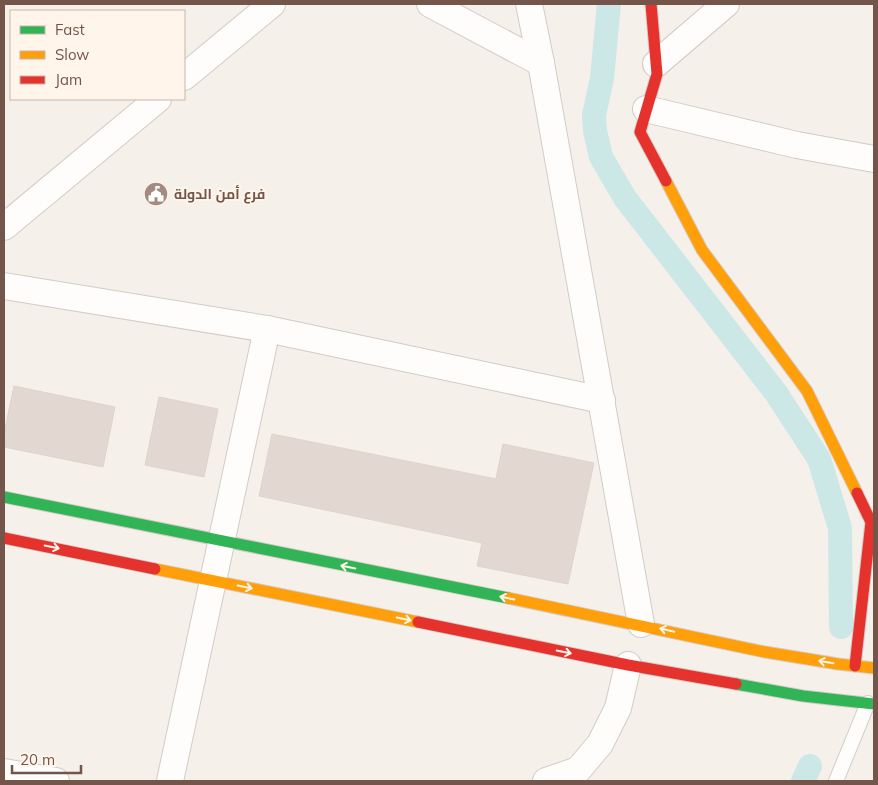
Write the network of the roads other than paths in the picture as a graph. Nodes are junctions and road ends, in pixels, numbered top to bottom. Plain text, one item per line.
1 (272, 4) edge
2 (430, 4) edge
3 (529, 4) edge
4 (651, 4) edge
5 (726, 4) edge
6 (541, 63) junction
7 (656, 64) junction
8 (185, 76) edge
9 (157, 100) edge
10 (646, 109) junction
11 (874, 159) edge
12 (4, 227) edge
13 (4, 286) edge
14 (267, 329) junction
15 (602, 400) junction
16 (4, 497) edge
17 (4, 538) edge
18 (222, 542) junction
19 (214, 580) junction
20 (642, 624) junction
21 (628, 665) junction
22 (854, 666) junction
23 (874, 668) edge
24 (871, 704) edge
25 (4, 772) edge
26 (56, 781) edge
27 (170, 781) edge
28 (546, 781) edge
29 (836, 781) edge

1 - 8 street
2 - 6 street
3 - 6 street
4 - 7 main road
5 - 7 street
6 - 15 street
7 - 10 main road
9 - 12 street
10 - 11 street
10 - 22 main road
13 - 14 street
14 - 15 street
14 - 18 street
15 - 20 street
16 - 18 main road
17 -> 19 main road
18 - 19 street
20 -> 18 main road
19 -> 21 main road
19 - 27 street
22 -> 20 main road
21 - 24 main road
21 - 28 street
22 - 23 main road
24 - 29 lane
25 - 26 street

